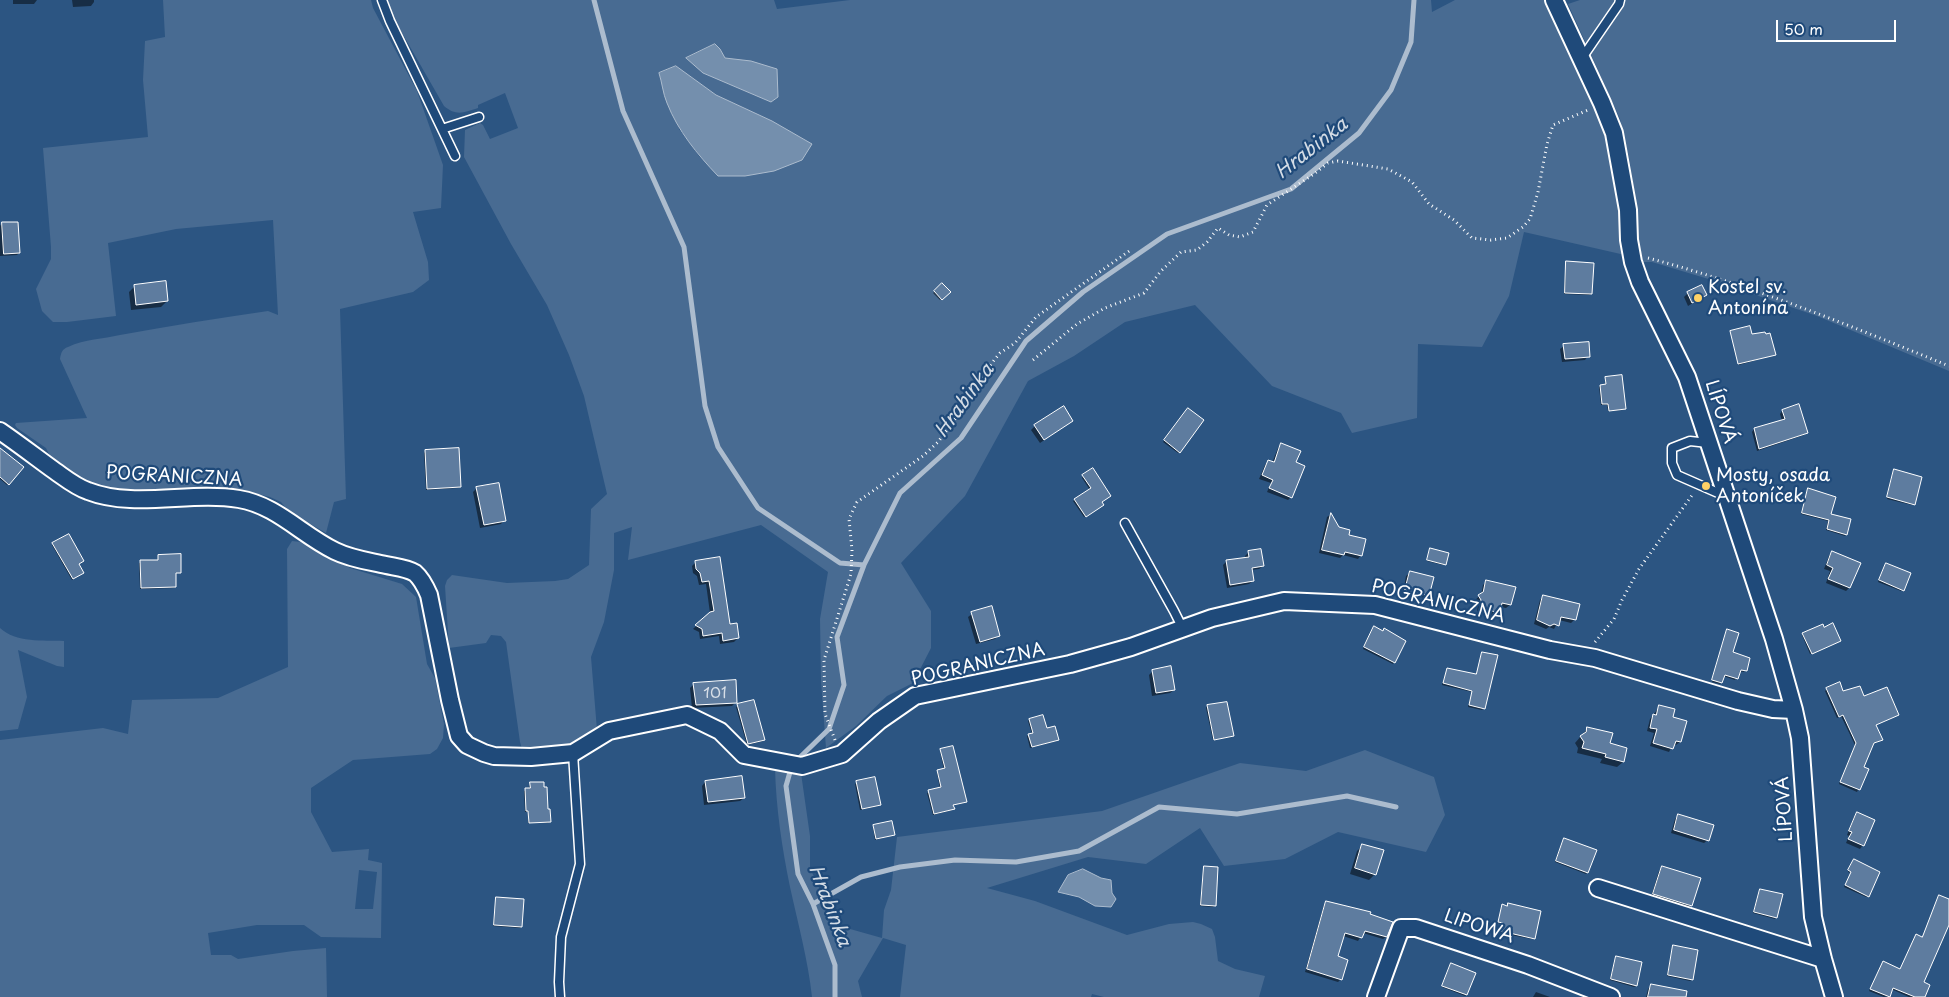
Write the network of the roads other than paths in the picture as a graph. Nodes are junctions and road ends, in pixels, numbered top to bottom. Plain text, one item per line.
1 (382, 0) edge
2 (1554, 0) edge
3 (1620, 0) edge
4 (1581, 60) junction
5 (478, 117) dead end
6 (442, 129) junction
7 (455, 156) dead end
8 (0, 431) edge
9 (1708, 443) junction
10 (1726, 497) junction
11 (1125, 523) dead end
12 (1183, 629) junction
13 (1794, 710) junction
14 (573, 753) junction
15 (1598, 888) dead end
16 (1823, 959) junction
17 (560, 997) edge
18 (1376, 997) edge
19 (1611, 997) edge
20 (1834, 997) edge

1 - 6 lane
2 - 4 street, LÍPOVÁ
3 - 4 lane
4 - 9 street, LÍPOVÁ
5 - 6 lane
6 - 7 lane
8 - 14 street, POGRANICZNA
9 - 10 street, LÍPOVÁ
9 - 10 lane
10 - 13 street, LÍPOVÁ
11 - 12 lane
12 - 13 street, POGRANICZNA
12 - 14 street, POGRANICZNA
13 - 16 street, LÍPOVÁ
14 - 17 lane
15 - 16 street
16 - 20 street, LÍPOVÁ
18 - 19 street, LIPOWA

